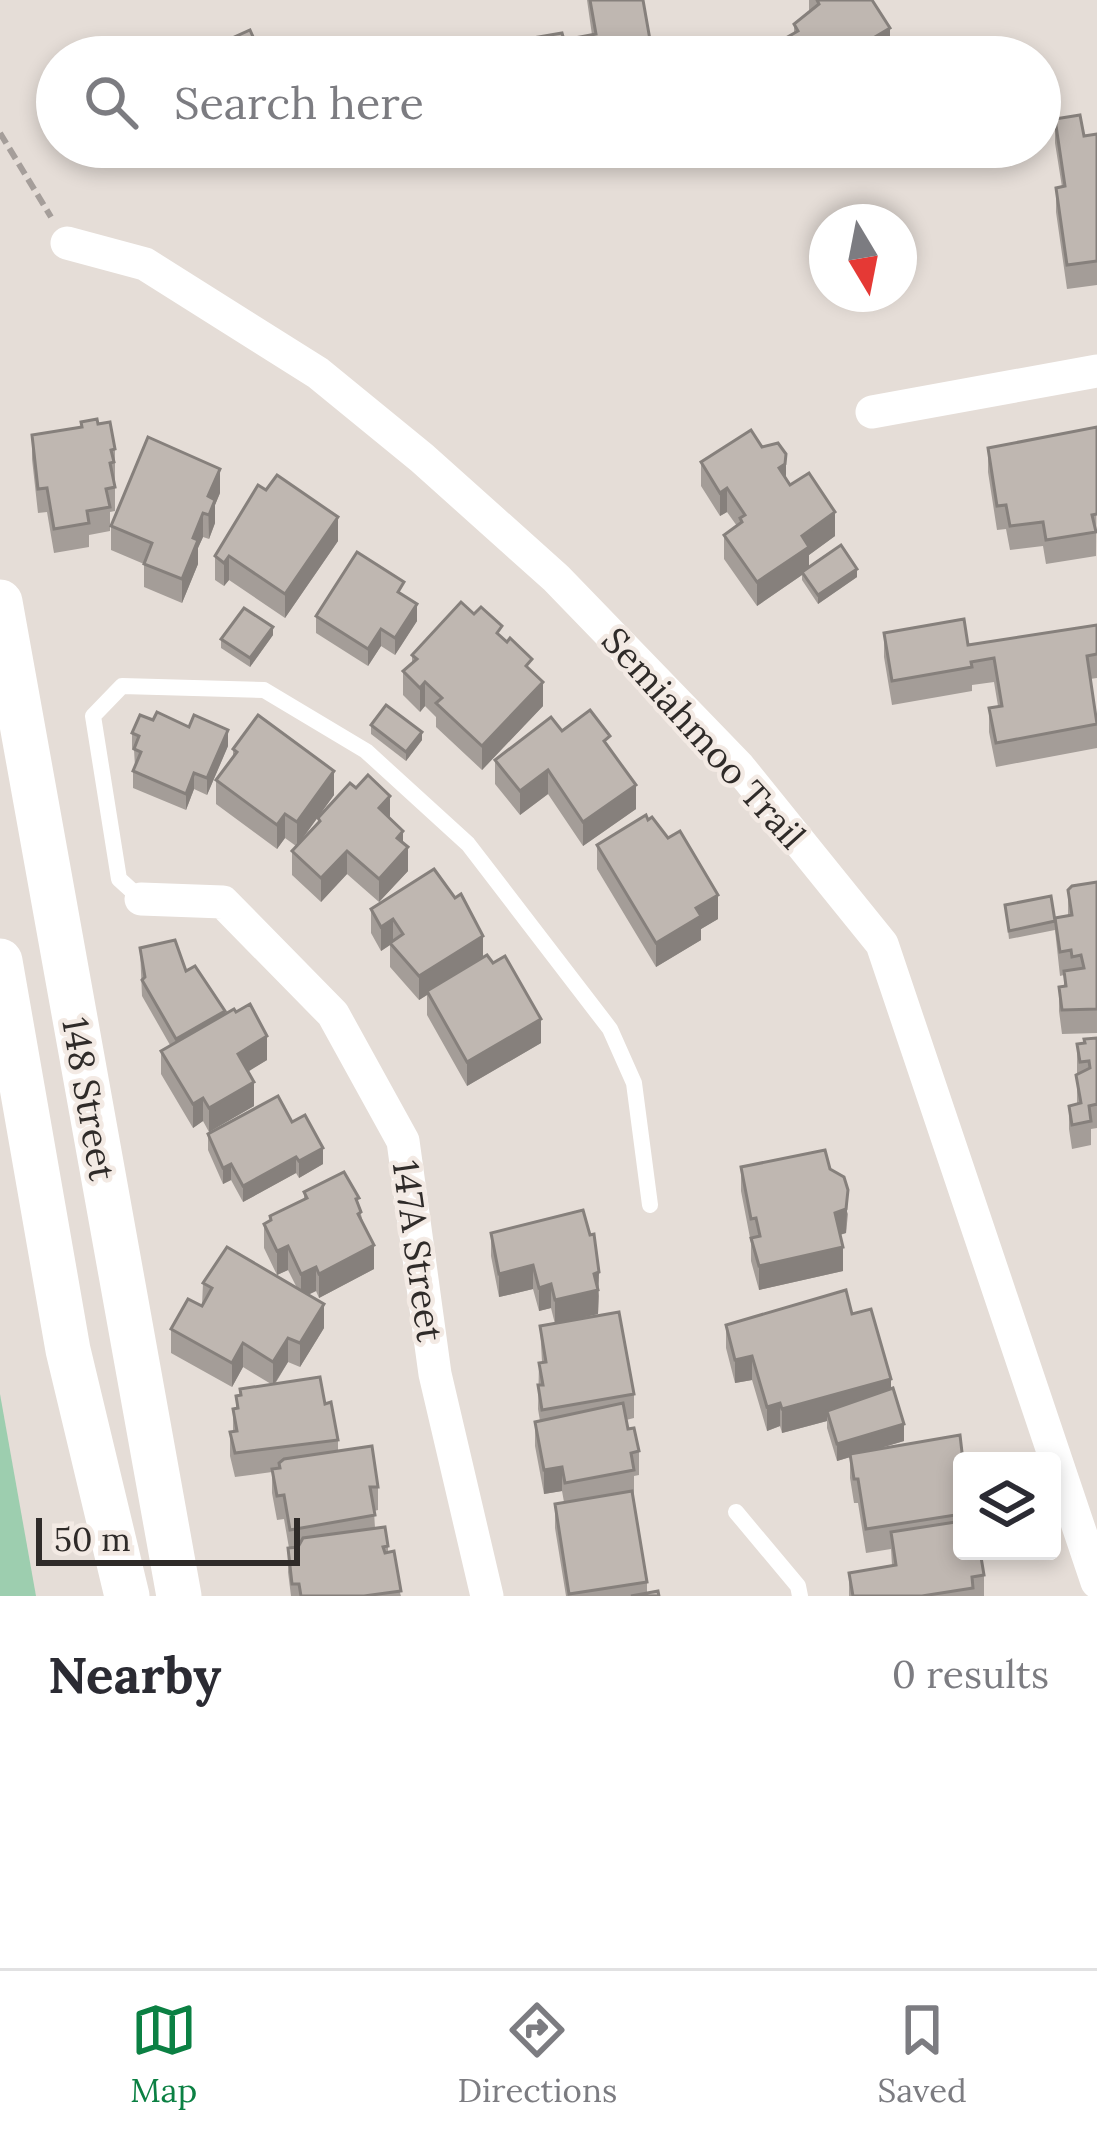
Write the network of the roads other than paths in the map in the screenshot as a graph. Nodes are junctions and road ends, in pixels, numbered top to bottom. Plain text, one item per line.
1 (67, 243) road end
2 (1097, 371) edge
3 (872, 412) dead end
4 (0, 602) edge
5 (141, 899) joint
6 (0, 961) edge
7 (650, 1205) dead end
8 (736, 1512) dead end
9 (1097, 1582) edge
10 (127, 1596) edge
11 (179, 1596) edge
12 (487, 1596) edge
13 (800, 1596) edge

1 - 9 street, Semiahmoo Trail
2 - 3 street
4 - 11 main road, 148 Street
5 - 7 lane
5 - 12 street, 147A Street
6 - 10 main road, 148 Street
8 - 13 lane

